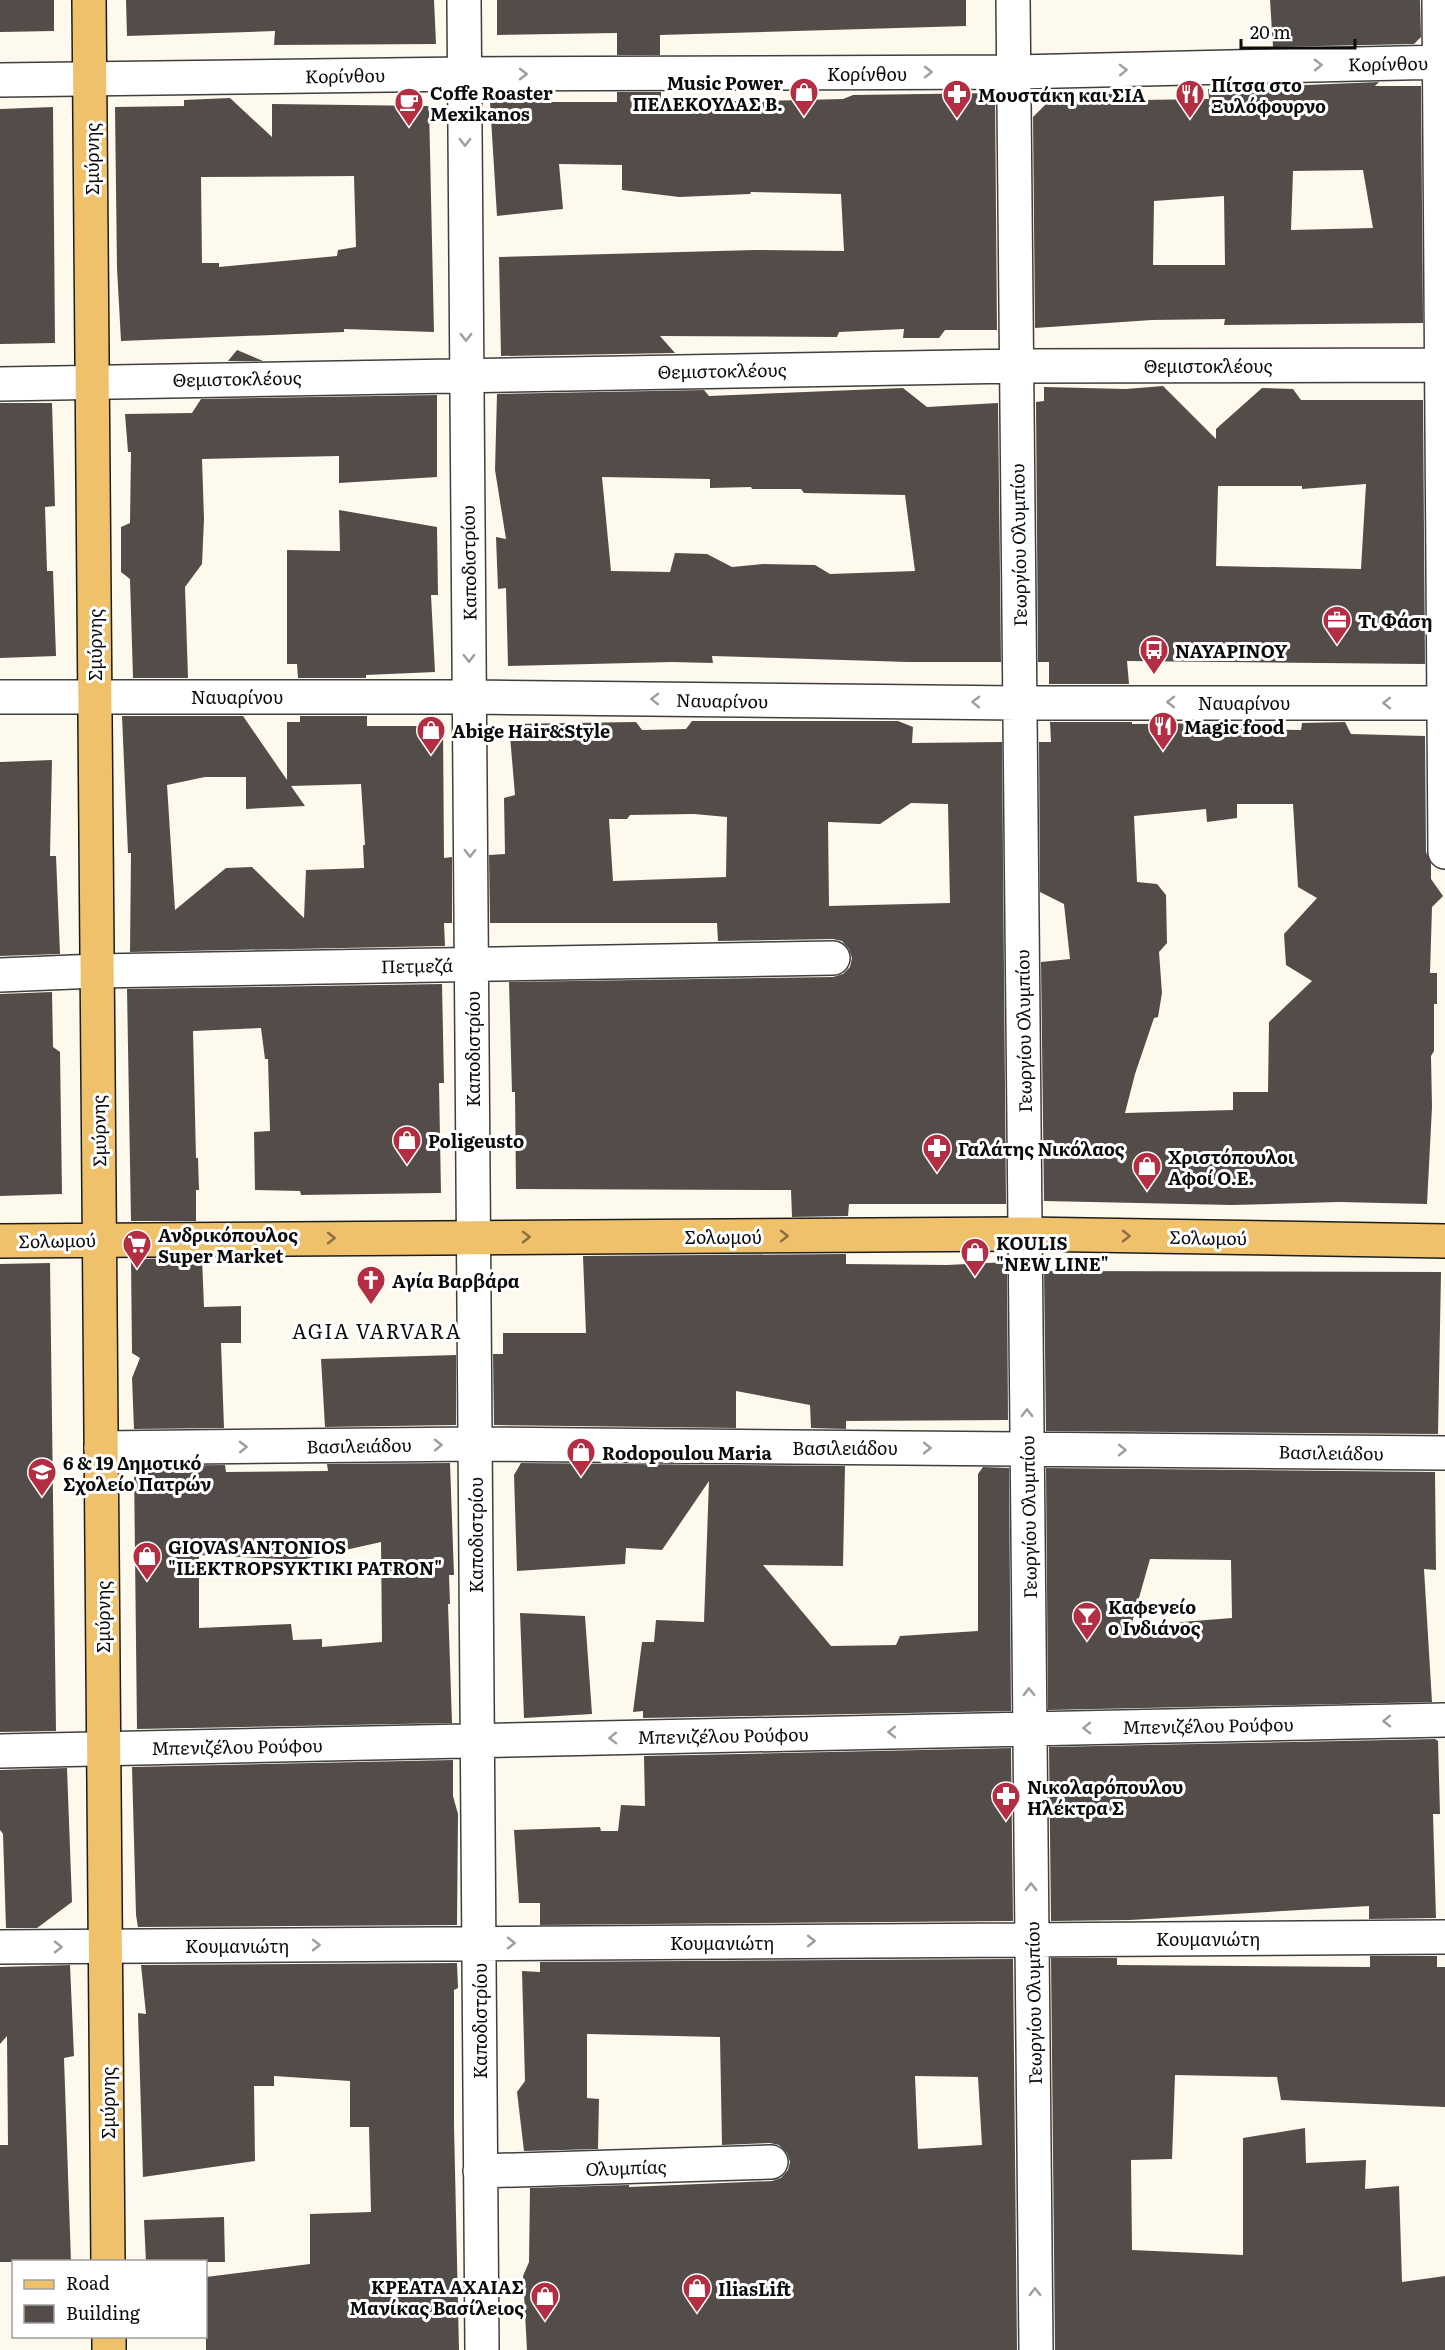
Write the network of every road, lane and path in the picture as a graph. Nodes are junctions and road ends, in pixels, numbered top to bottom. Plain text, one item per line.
1 (89, 0) edge
2 (464, 0) edge
3 (1013, 0) edge
4 (1439, 0) edge
5 (1442, 62) edge
6 (1014, 72) junction
7 (465, 74) junction
8 (90, 77) junction
9 (0, 80) edge
10 (1443, 365) edge
11 (1017, 366) junction
12 (467, 374) junction
13 (92, 381) junction
14 (0, 384) edge
15 (94, 696) junction
16 (0, 697) edge
17 (470, 697) junction
18 (1020, 703) junction
19 (1444, 703) edge
20 (1445, 852) edge
21 (833, 958) dead end
22 (471, 964) junction
23 (97, 970) junction
24 (0, 975) edge
25 (1025, 1234) junction
26 (473, 1238) junction
27 (100, 1239) junction
28 (0, 1241) edge
29 (1445, 1241) edge
30 (475, 1444) junction
31 (101, 1448) junction
32 (1027, 1449) junction
33 (1445, 1453) edge
34 (1445, 1720) edge
35 (1030, 1729) junction
36 (477, 1741) junction
37 (104, 1749) junction
38 (0, 1751) edge
39 (1445, 1937) edge
40 (1032, 1940) junction
41 (478, 1944) junction
42 (105, 1946) junction
43 (0, 1947) edge
44 (771, 2162) dead end
45 (480, 2171) junction
46 (108, 2260) edge
47 (482, 2350) edge
48 (1036, 2350) edge

1 - 8 main road, Σμύρνης
2 - 7 street, Καποδιστρίου
3 - 6 street, Γεωργίου Ολυμπίου
4 - 5 street
6 -> 5 street, Κορίνθου
5 - 10 street
7 -> 6 street, Κορίνθου
6 - 11 street, Γεωργίου Ολυμπίου
7 - 8 street, Κορίνθου
7 -> 12 street, Καποδιστρίου
8 - 9 street, Κορίνθου
8 - 13 main road, Σμύρνης
10 - 11 street, Θεμιστοκλέους
10 - 19 street
11 - 12 street, Θεμιστοκλέους
11 - 18 street, Γεωργίου Ολυμπίου
12 - 13 street, Θεμιστοκλέους
12 -> 17 street, Καποδιστρίου
13 - 14 street, Θεμιστοκλέους
13 - 15 main road, Σμύρνης
15 - 16 street, Ναυαρίνου
15 - 17 street, Ναυαρίνου
15 - 23 main road, Σμύρνης
18 -> 17 street, Ναυαρίνου
17 -> 22 street, Καποδιστρίου
19 -> 18 street, Ναυαρίνου
18 - 25 street, Γεωργίου Ολυμπίου
19 - 20 street
21 - 22 street, Πετμεζά
22 - 23 street, Πετμεζά
22 - 26 street, Καποδιστρίου
23 - 24 street, Πετμεζά
23 - 27 main road, Σμύρνης
26 -> 25 main road, Σολωμού
25 -> 29 main road, Σολωμού
32 -> 25 street, Γεωργίου Ολυμπίου
27 -> 26 main road, Σολωμού
26 - 30 street, Καποδιστρίου
27 - 28 main road, Σολωμού
27 - 31 main road, Σμύρνης
31 -> 30 street, Βασιλειάδου
30 -> 32 street, Βασιλειάδου
30 - 36 street, Καποδιστρίου
31 - 37 main road, Σμύρνης
32 -> 33 street, Βασιλειάδου
35 -> 32 street, Γεωργίου Ολυμπίου
34 -> 35 street, Μπενιζέλου Ρούφου
35 -> 36 street, Μπενιζέλου Ρούφου
40 -> 35 street, Γεωργίου Ολυμπίου
36 - 37 street, Μπενιζέλου Ρούφου
36 - 41 street, Καποδιστρίου
37 - 38 street, Μπενιζέλου Ρούφου
37 - 42 main road, Σμύρνης
39 - 40 street, Κουμανιώτη
41 -> 40 street, Κουμανιώτη
48 -> 40 street, Γεωργίου Ολυμπίου
42 -> 41 street, Κουμανιώτη
41 - 45 street, Καποδιστρίου
43 -> 42 street, Κουμανιώτη
42 - 46 main road, Σμύρνης
44 - 45 street, Ολυμπίας
45 - 47 street, Καποδιστρίου

